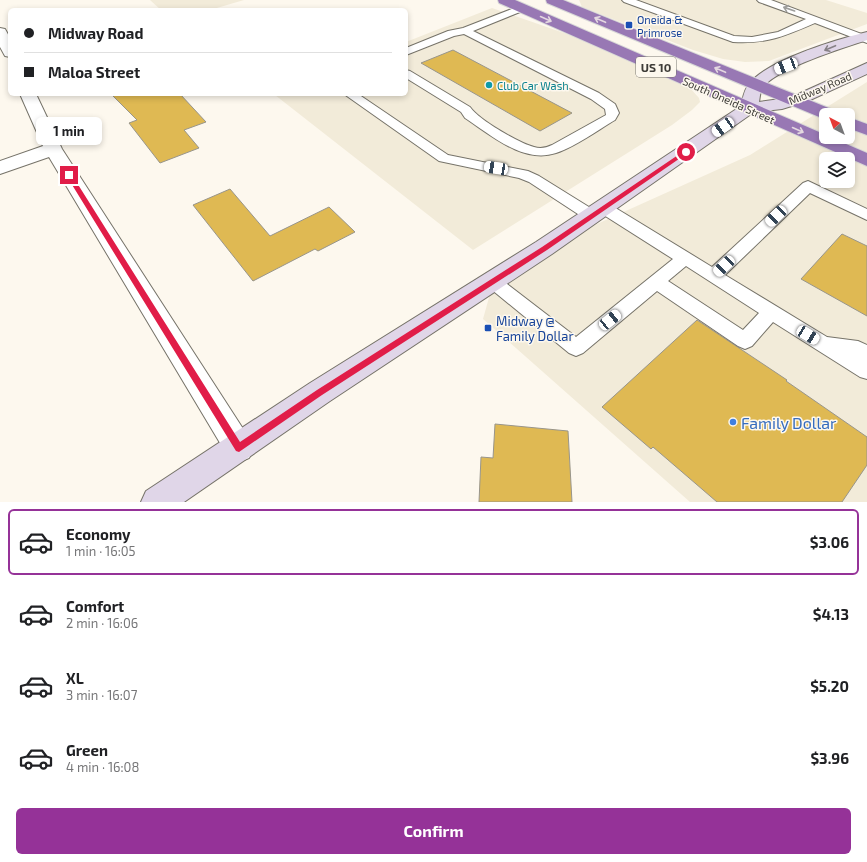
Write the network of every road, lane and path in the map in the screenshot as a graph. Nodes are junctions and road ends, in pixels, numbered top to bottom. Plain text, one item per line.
1 (504, 0) edge
2 (554, 0) edge
3 (627, 0) edge
4 (762, 0) edge
5 (522, 8) junction
6 (815, 19) junction
7 (465, 31) junction
8 (0, 32) edge
9 (865, 38) edge
10 (8, 49) edge
11 (408, 51) edge
12 (867, 68) edge
13 (408, 74) edge
14 (756, 85) junction
15 (29, 96) edge
16 (353, 96) edge
17 (795, 100) junction
18 (749, 108) junction
19 (819, 110) edge
20 (855, 125) edge
21 (867, 130) edge
22 (53, 149) junction
23 (867, 160) edge
24 (0, 168) edge
25 (598, 212) junction
26 (867, 215) edge
27 (685, 258) junction
28 (713, 276) junction
29 (492, 282) junction
30 (656, 282) junction
31 (771, 312) junction
32 (821, 343) junction
33 (867, 354) edge
34 (867, 371) edge
35 (239, 448) junction
36 (157, 502) edge

1 - 5 highway, South Oneida Street / US 10
14 -> 2 highway, South Oneida Street / US 10
3 - 6 lane
6 -> 4 lane
5 - 7 lane
5 -> 18 highway, South Oneida Street / US 10
6 - 9 lane
7 - 11 lane
7 - 13 lane
8 - 10 street
9 -> 14 main road
12 - 17 main road, Midway Road
14 - 17 highway, US 10
14 - 18 main road
15 - 22 street
16 - 25 lane
17 - 18 main road, Midway Road
17 - 19 highway, US 10
18 -> 23 highway, South Oneida Street / US 10
18 - 25 main road, Midway Road
20 - 21 highway
22 - 24 street
22 - 35 street
25 - 27 lane
25 - 29 main road, Midway Road
26 - 28 lane
27 - 28 lane
27 - 30 lane
28 - 31 lane
29 - 30 lane
29 - 35 main road, Midway Road
30 - 31 lane
31 - 32 lane
32 - 33 lane
32 - 34 lane
35 - 36 main road, Midway Road

